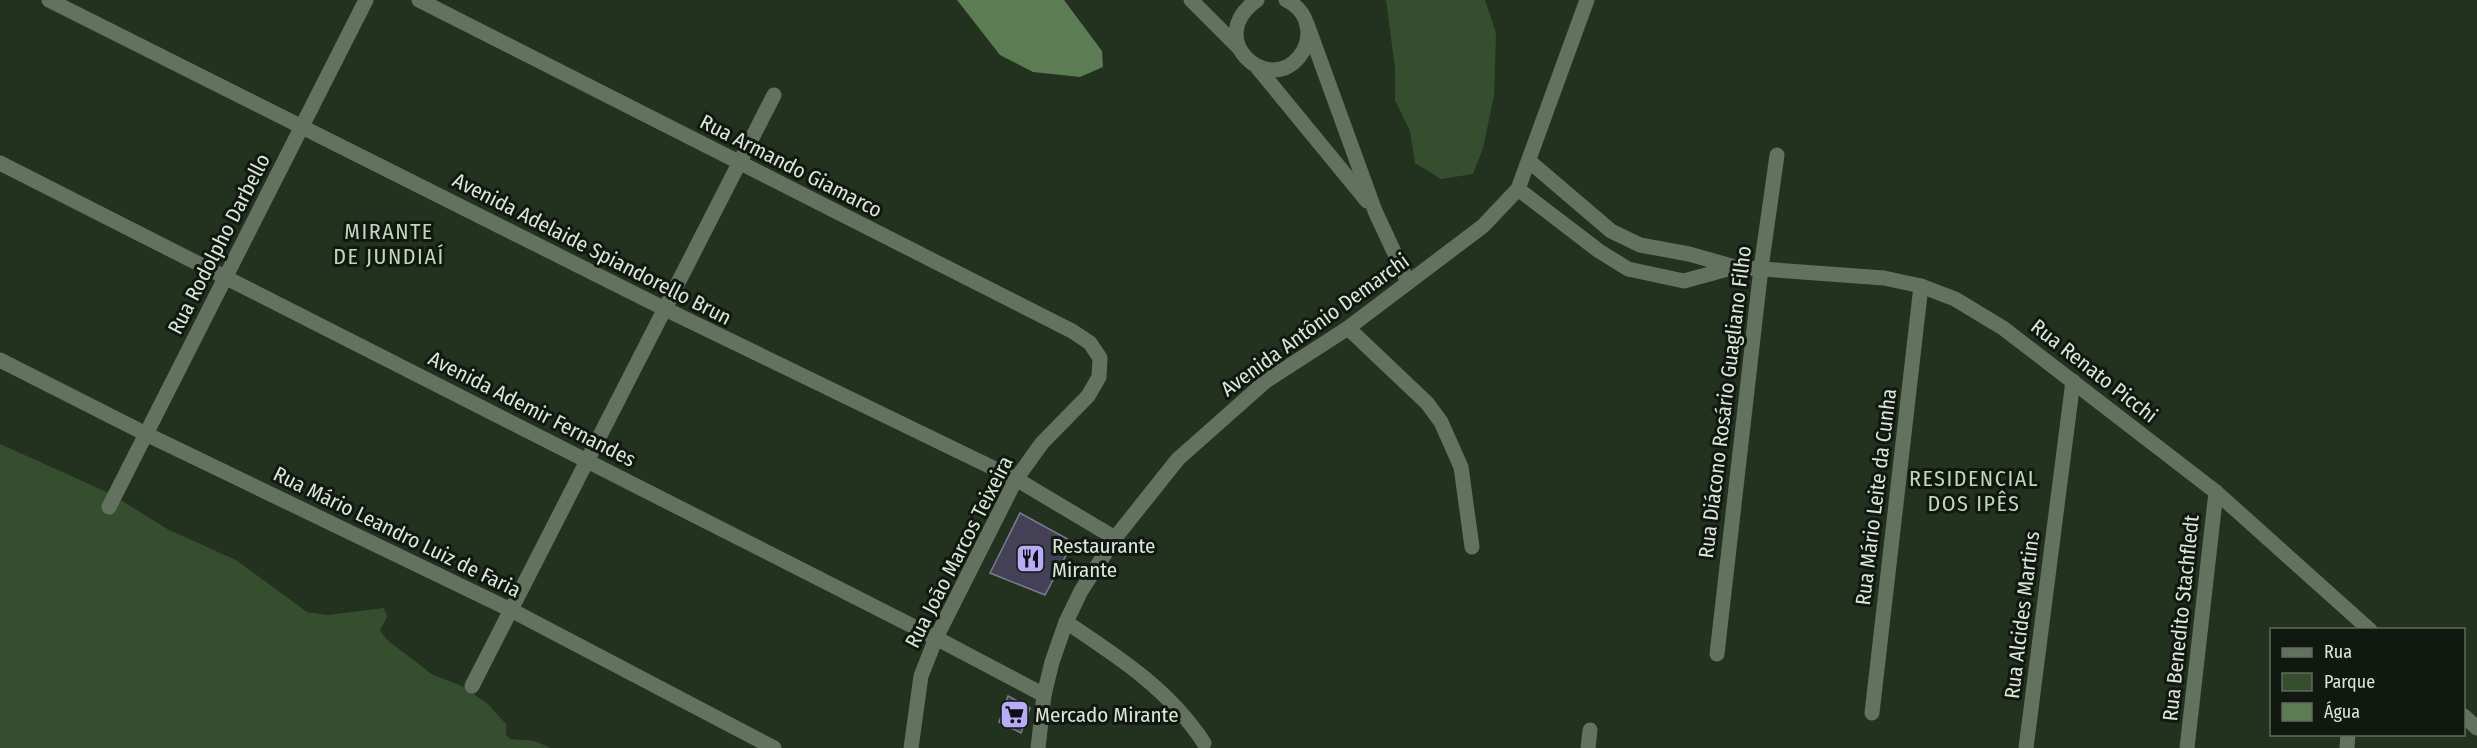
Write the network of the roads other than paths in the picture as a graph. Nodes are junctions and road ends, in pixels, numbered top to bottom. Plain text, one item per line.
1 (49, 0) edge
2 (366, 0) edge
3 (420, 0) edge
4 (1191, 0) edge
5 (1286, 0) edge
6 (1587, 0) edge
7 (1250, 3) edge
8 (1302, 12) edge
9 (1239, 48) junction
10 (1257, 67) junction
11 (774, 95) dead end
12 (302, 126) junction
13 (1777, 155) dead end
14 (1529, 161) junction
15 (0, 163) edge
16 (739, 163) junction
17 (1518, 189) junction
18 (1375, 211) junction
19 (1735, 267) junction
20 (1761, 268) junction
21 (225, 277) junction
22 (1408, 282) junction
23 (1921, 286) junction
24 (665, 309) junction
25 (1348, 328) junction
26 (0, 360) edge
27 (2073, 381) junction
28 (1088, 396) joint
29 (146, 434) junction
30 (587, 461) junction
31 (1016, 478) junction
32 (2216, 492) junction
33 (109, 507) dead end
34 (1114, 538) junction
35 (1472, 547) dead end
36 (511, 610) junction
37 (1066, 622) junction
38 (2363, 626) edge
39 (936, 638) junction
40 (1717, 654) dead end
41 (472, 686) dead end
42 (1044, 695) junction
43 (1872, 713) dead end
44 (2465, 718) edge
45 (2477, 728) edge
46 (1590, 730) dead end
47 (1204, 743) dead end
48 (774, 748) edge
49 (911, 748) edge
50 (1038, 748) edge
51 (1588, 748) edge
52 (2026, 748) edge
53 (2187, 748) edge

1 - 12 street, Avenida Adelaide Spiandorello Brun
2 - 12 street, Rua Rodolpho Darbello
3 - 16 street, Rua Armando Giamarco
4 - 9 street
5 - 8 street
6 - 14 street, Avenida Antônio Demarchi
7 - 9 street
8 - 10 street
8 - 18 street
9 - 10 street
10 - 18 street
11 - 16 street
12 - 21 street, Rua Rodolpho Darbello
12 - 24 street, Avenida Adelaide Spiandorello Brun
13 - 20 street, Rua Diácono Rosário Guagliano Filho
14 - 17 street, Avenida Antônio Demarchi
14 - 19 street, Rua Renato Picchi
15 - 21 street, Avenida Ademir Fernandes
16 - 24 street
16 - 28 street, Rua Armando Giamarco
17 - 19 street, Rua Renato Picchi
17 - 22 street, Avenida Antônio Demarchi
18 - 22 street
19 - 20 street, Rua Renato Picchi
20 - 23 street, Rua Renato Picchi
20 - 40 street, Rua Diácono Rosário Guagliano Filho
21 - 29 street, Rua Rodolpho Darbello
21 - 30 street, Avenida Ademir Fernandes
22 - 25 street, Avenida Antônio Demarchi
23 - 27 street, Rua Renato Picchi
23 - 43 street, Rua Mário Leite da Cunha
24 - 30 street
24 - 31 street, Avenida Adelaide Spiandorello Brun
25 - 34 street, Avenida Antônio Demarchi
25 - 35 street
26 - 29 street, Rua Mário Leandro Luiz de Faria
27 - 32 street, Rua Renato Picchi
27 - 52 street, Rua Alcides Martins
28 - 31 street, Rua João Marcos Teixeira
29 - 33 street, Rua Rodolpho Darbello
29 - 36 street, Rua Mário Leandro Luiz de Faria
30 - 36 street
30 - 39 street, Avenida Ademir Fernandes
31 - 34 street, Avenida Adelaide Spiandorello Brun
31 - 39 street, Rua João Marcos Teixeira
32 - 38 street, Rua Renato Picchi
32 - 53 street, Rua Benedito Stachfledt
34 - 37 street, Avenida Antônio Demarchi
36 - 41 street
36 - 48 street, Rua Mário Leandro Luiz de Faria
37 - 42 street, Avenida Antônio Demarchi
37 - 47 street
39 - 42 street, Avenida Ademir Fernandes
39 - 49 street, Rua João Marcos Teixeira
42 - 50 street, Avenida Antônio Demarchi
44 - 45 street
46 - 51 street

